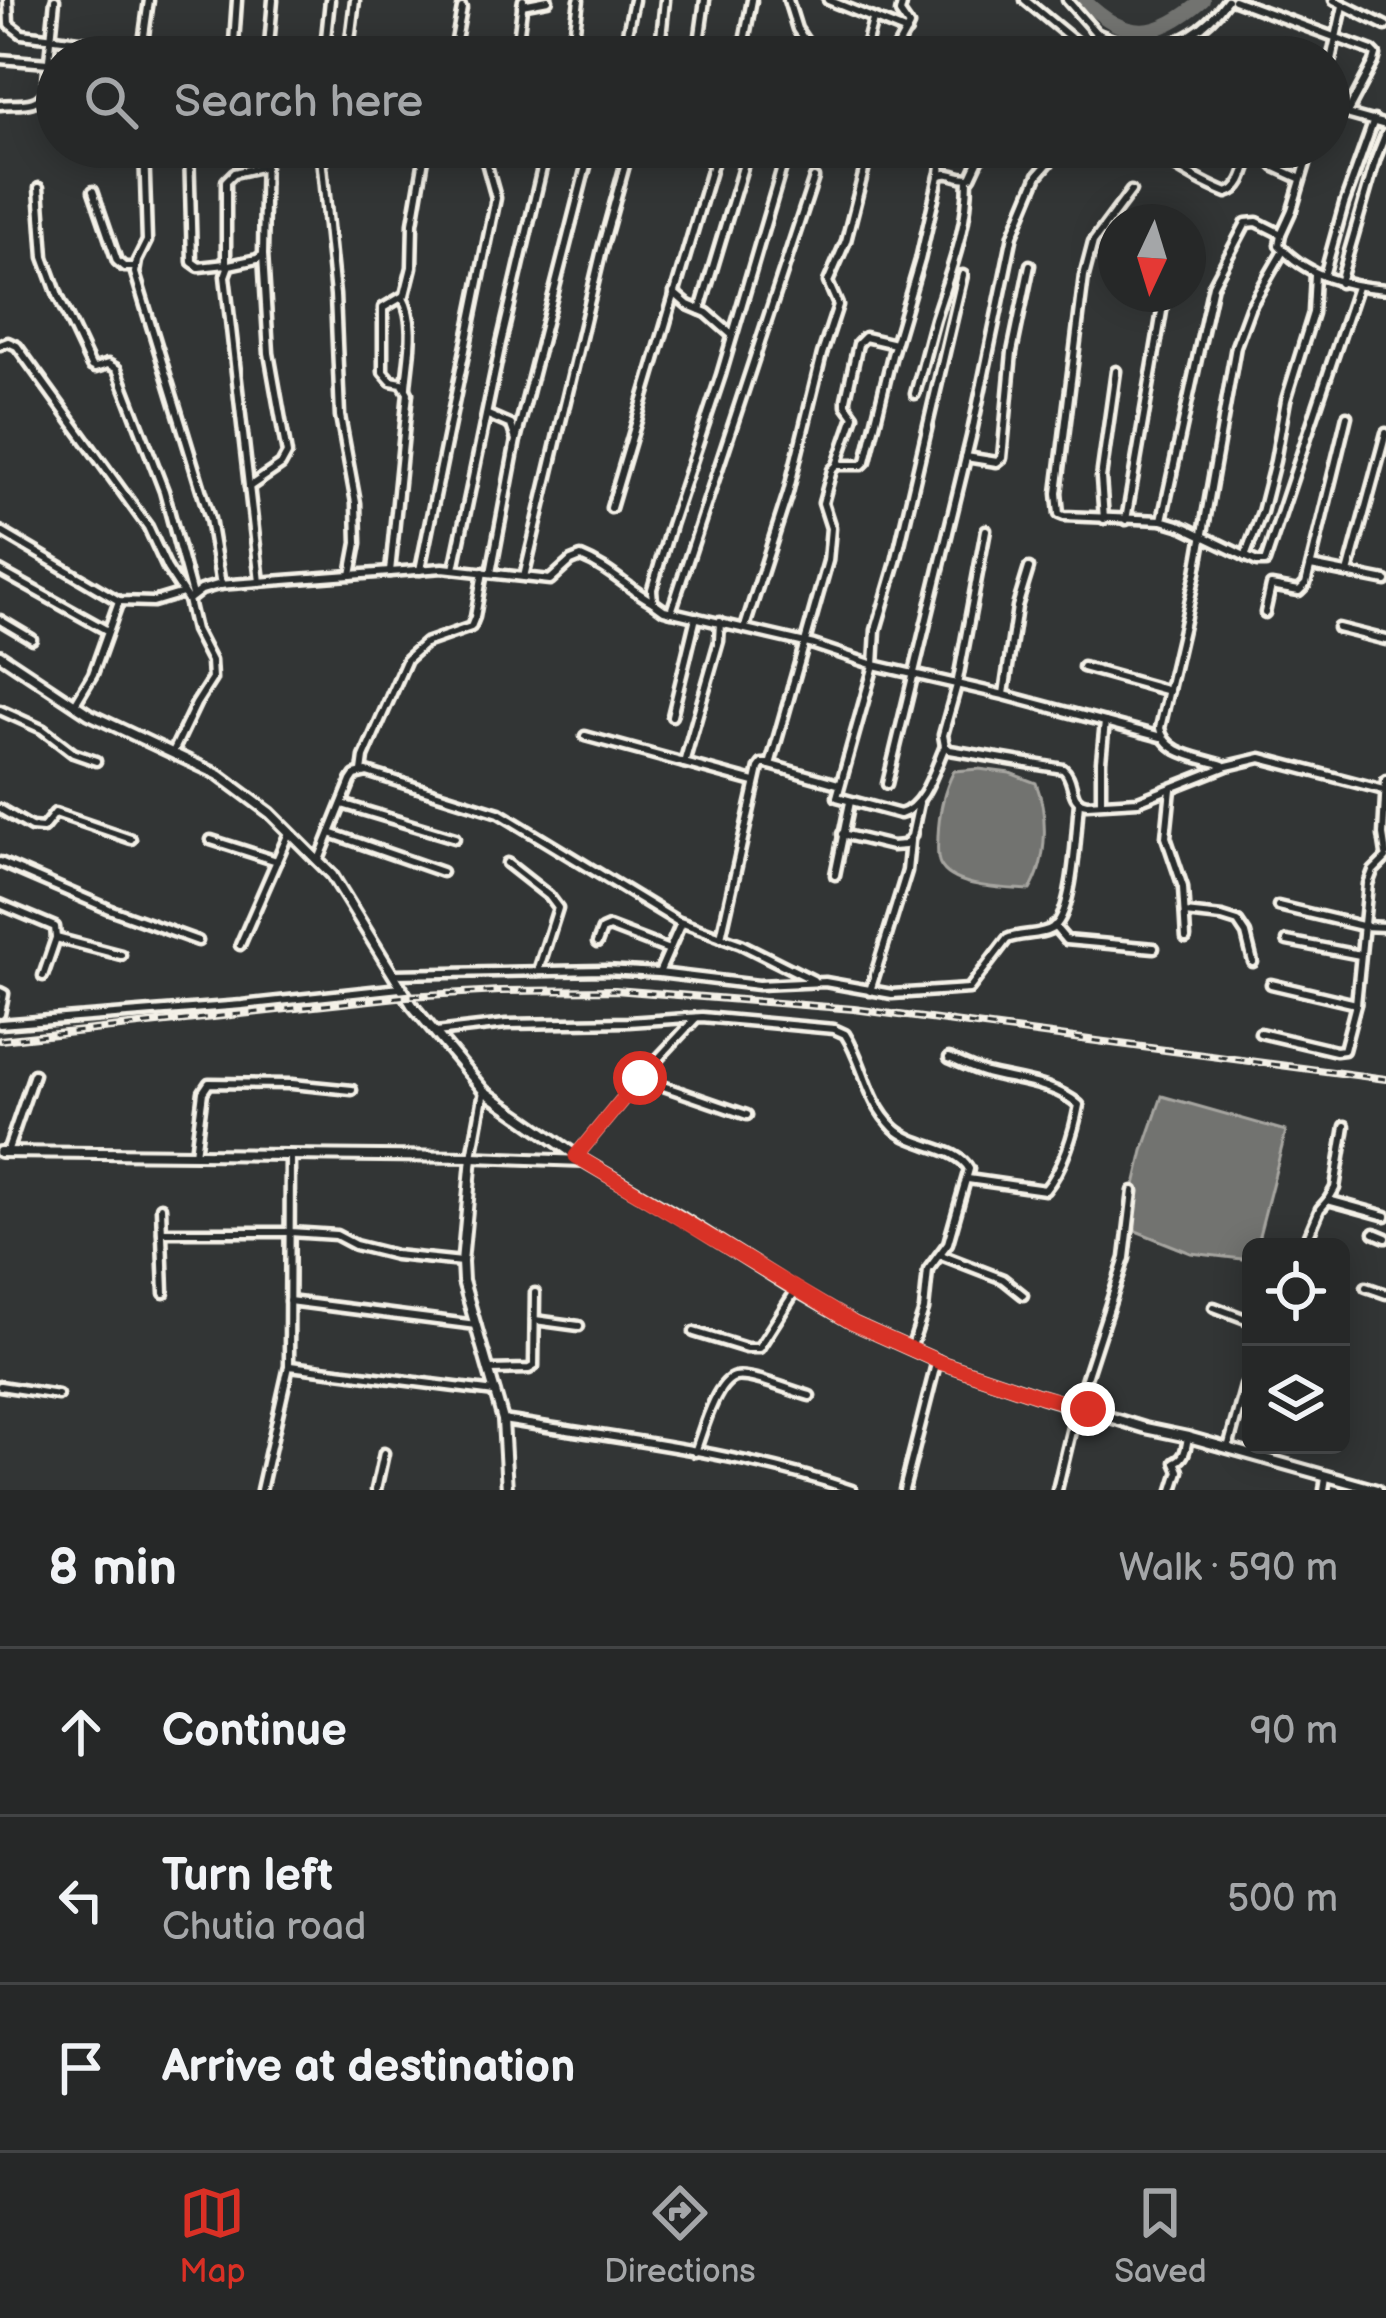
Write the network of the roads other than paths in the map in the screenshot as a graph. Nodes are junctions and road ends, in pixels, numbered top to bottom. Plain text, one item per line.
1 (8, 0) edge
2 (55, 0) edge
3 (149, 0) edge
4 (237, 0) edge
5 (273, 0) edge
6 (330, 0) edge
7 (355, 0) edge
8 (548, 0) edge
9 (579, 0) edge
10 (634, 0) edge
11 (665, 0) edge
12 (705, 0) edge
13 (752, 0) edge
14 (788, 0) edge
15 (829, 0) edge
16 (903, 0) edge
17 (1025, 0) edge
18 (1067, 0) edge
19 (1230, 0) edge
20 (1334, 0) edge
21 (522, 3) edge
22 (1343, 6) junction
23 (461, 8) dead end
24 (874, 19) junction
25 (1386, 26) edge
26 (908, 32) junction
27 (1096, 33) junction
28 (1196, 34) joint
29 (36, 36) edge
30 (50, 36) edge
31 (144, 36) edge
32 (234, 36) edge
33 (270, 36) edge
34 (326, 36) edge
35 (351, 36) edge
36 (456, 36) edge
37 (518, 36) edge
38 (574, 36) edge
39 (626, 36) edge
40 (661, 36) edge
41 (700, 36) edge
42 (745, 36) edge
43 (802, 36) edge
44 (869, 36) edge
45 (904, 36) edge
46 (1066, 36) edge
47 (1095, 36) edge
48 (1103, 36) edge
49 (1191, 36) edge
50 (1325, 36) edge
51 (1337, 36) edge
52 (1350, 44) edge
53 (0, 59) edge
54 (36, 62) edge
55 (36, 103) edge
56 (0, 105) edge
57 (1350, 107) edge
58 (1350, 114) edge
59 (1374, 120) junction
60 (1386, 129) edge
61 (145, 168) edge
62 (189, 168) edge
63 (256, 168) edge
64 (265, 168) edge
65 (322, 168) edge
66 (422, 168) edge
67 (488, 168) edge
68 (542, 168) edge
69 (586, 168) edge
70 (624, 168) edge
71 (712, 168) edge
72 (743, 168) edge
73 (782, 168) edge
74 (865, 168) edge
75 (940, 168) edge
76 (974, 168) edge
77 (1045, 168) edge
78 (1175, 168) edge
79 (1246, 168) edge
80 (1277, 168) edge
81 (1303, 168) edge
82 (939, 176) junction
83 (814, 178) dead end
84 (968, 178) junction
85 (1299, 178) junction
86 (39, 188) dead end
87 (94, 191) dead end
88 (1131, 191) dead end
89 (1280, 234) junction
90 (1283, 251) junction
91 (263, 255) junction
92 (1030, 265) dead end
93 (226, 266) junction
94 (134, 267) junction
95 (963, 275) dead end
96 (1320, 275) junction
97 (1340, 283) junction
98 (1357, 286) junction
99 (1386, 289) edge
100 (674, 293) junction
101 (403, 298) junction
102 (700, 310) junction
103 (1162, 312) edge
104 (732, 335) junction
105 (896, 344) junction
106 (0, 345) edge
107 (1116, 371) dead end
108 (406, 387) junction
109 (916, 394) dead end
110 (487, 414) junction
111 (1347, 416) dead end
112 (1386, 433) edge
113 (516, 440) junction
114 (966, 457) junction
115 (837, 466) junction
116 (249, 487) junction
117 (611, 508) dead end
118 (1104, 519) junction
119 (1126, 520) junction
120 (1162, 520) junction
121 (986, 530) dead end
122 (0, 531) edge
123 (1202, 535) junction
124 (1246, 557) junction
125 (1311, 566) junction
126 (454, 568) junction
127 (1029, 568) dead end
128 (420, 570) junction
129 (0, 571) edge
130 (390, 572) junction
131 (487, 572) junction
132 (1348, 573) junction
133 (351, 575) junction
134 (524, 577) junction
135 (1386, 581) edge
136 (260, 582) junction
137 (221, 584) junction
138 (188, 596) junction
139 (119, 601) junction
140 (652, 602) junction
141 (671, 612) junction
142 (1265, 613) dead end
143 (696, 617) junction
144 (0, 620) edge
145 (720, 622) junction
146 (745, 628) junction
147 (1338, 628) dead end
148 (108, 631) junction
149 (32, 638) dead end
150 (1386, 640) edge
151 (804, 642) junction
152 (0, 656) edge
153 (874, 665) junction
154 (1082, 667) dead end
155 (913, 674) junction
156 (957, 685) junction
157 (1169, 691) junction
158 (1004, 695) junction
159 (75, 704) junction
160 (0, 710) edge
161 (672, 716) dead end
162 (1105, 722) junction
163 (585, 736) dead end
164 (1161, 737) junction
165 (945, 746) junction
166 (173, 752) junction
167 (97, 761) dead end
168 (684, 763) junction
169 (770, 765) junction
170 (1227, 766) junction
171 (362, 772) junction
172 (1386, 780) edge
173 (754, 782) junction
174 (838, 784) junction
175 (887, 784) dead end
176 (1171, 788) junction
177 (1384, 790) edge
178 (920, 798) junction
179 (850, 802) junction
180 (1079, 803) junction
181 (1101, 803) junction
182 (342, 804) junction
183 (0, 809) edge
184 (290, 832) junction
185 (330, 833) junction
186 (842, 834) junction
187 (455, 838) dead end
188 (131, 839) dead end
189 (211, 840) dead end
190 (910, 841) junction
191 (1386, 856) edge
192 (320, 860) junction
193 (277, 861) junction
194 (0, 862) edge
195 (508, 862) dead end
196 (442, 872) dead end
197 (835, 875) dead end
198 (0, 904) edge
199 (1278, 906) dead end
200 (1185, 913) junction
201 (681, 923) junction
202 (1054, 926) junction
203 (1362, 926) junction
204 (1386, 927) edge
205 (721, 937) junction
206 (56, 938) junction
207 (1186, 938) dead end
208 (198, 941) dead end
209 (1287, 941) dead end
210 (597, 943) dead end
211 (240, 945) dead end
212 (1154, 948) dead end
213 (669, 950) junction
214 (121, 955) dead end
215 (1361, 955) junction
216 (1252, 962) dead end
217 (538, 971) junction
218 (659, 973) junction
219 (394, 974) junction
220 (43, 976) dead end
221 (816, 982) junction
222 (1271, 984) dead end
223 (403, 987) junction
224 (870, 991) junction
225 (0, 992) edge
226 (1356, 1004) junction
227 (0, 1014) edge
228 (696, 1018) junction
229 (0, 1024) edge
230 (435, 1032) junction
231 (1260, 1034) dead end
232 (949, 1058) dead end
233 (34, 1074) dead end
234 (640, 1078) junction
235 (352, 1090) dead end
236 (484, 1091) junction
237 (747, 1115) dead end
238 (1346, 1126) dead end
239 (3, 1152) edge
240 (195, 1154) junction
241 (290, 1155) junction
242 (472, 1156) junction
243 (580, 1159) junction
244 (968, 1179) junction
245 (1132, 1191) dead end
246 (1328, 1200) junction
247 (161, 1207) dead end
248 (1386, 1216) edge
249 (162, 1232) junction
250 (290, 1232) junction
251 (1375, 1233) dead end
252 (1308, 1238) edge
253 (1386, 1238) edge
254 (939, 1254) junction
255 (462, 1262) junction
256 (1366, 1287) dead end
257 (796, 1290) junction
258 (164, 1293) dead end
259 (535, 1293) dead end
260 (1386, 1294) edge
261 (1023, 1295) dead end
262 (289, 1301) junction
263 (1214, 1307) dead end
264 (1242, 1318) edge
265 (535, 1319) junction
266 (476, 1325) junction
267 (579, 1326) dead end
268 (694, 1332) dead end
269 (910, 1349) junction
270 (937, 1360) junction
271 (289, 1366) junction
272 (489, 1370) junction
273 (0, 1386) edge
274 (495, 1392) junction
275 (58, 1395) dead end
276 (810, 1396) dead end
277 (1242, 1397) edge
278 (1077, 1406) junction
279 (503, 1420) junction
280 (1188, 1437) junction
281 (1228, 1448) junction
282 (695, 1452) junction
283 (385, 1453) dead end
284 (1326, 1477) junction
285 (261, 1490) edge
286 (376, 1490) edge
287 (507, 1490) edge
288 (852, 1490) edge
289 (904, 1490) edge
290 (1058, 1490) edge
291 (1174, 1490) edge
292 (1324, 1490) edge
293 (1377, 1490) edge

1 - 29 street
2 - 30 street
3 - 31 street
4 - 32 street
5 - 33 street
6 - 34 street
7 - 35 street
8 - 21 street
9 - 38 street
10 - 39 street
11 - 40 street
12 - 41 street
13 - 42 street
14 - 43 street
15 - 24 street
16 - 26 street
17 - 46 street
18 - 27 street
19 - 28 street
19 - 50 street
20 - 22 street
21 - 37 street
22 - 25 street
22 - 51 street
23 - 36 street
24 - 26 street
24 - 44 street
26 - 45 street
27 - 47 street
27 - 48 street
28 - 49 street
52 - 57 street
53 - 54 street
55 - 56 street
58 - 59 street
59 - 60 street
59 - 96 street
60 - 97 street
61 - 94 street
62 - 93 street
63 - 93 street
64 - 91 street
65 - 133 street
66 - 101 street
67 - 128 street
68 - 110 street
69 - 113 street
70 - 134 street
71 - 100 street
72 - 102 street
73 - 104 street
74 - 146 street
75 - 82 street
76 - 84 street
77 - 114 street
78 - 79 street
80 - 85 street
81 - 85 street
82 - 84 street
82 - 105 street
83 - 141 street
84 - 109 street
85 - 89 street
86 - 138 street
87 - 94 street
88 - 118 street
89 - 90 street
89 - 120 street
90 - 96 street
90 - 123 street
91 - 93 street
91 - 116 street
92 - 114 street
93 - 116 street
94 - 137 street
95 - 153 street
96 - 97 street
96 - 124 street
97 - 98 street
98 - 99 street
98 - 124 street
100 - 102 street
100 - 117 street
101 - 108 street
101 - 108 street
102 - 104 street
103 - 119 street
104 - 140 street
105 - 115 street
105 - 115 street
106 - 138 street
107 - 118 street
108 - 130 street
110 - 113 street
110 - 126 street
111 - 125 street
112 - 132 street
113 - 131 street
114 - 155 street
115 - 151 street
116 - 136 street
118 - 119 street
119 - 120 street
120 - 123 street
121 - 156 street
122 - 139 street
123 - 124 street
123 - 157 street
125 - 132 street
125 - 142 street
126 - 128 street
126 - 131 street
127 - 158 street
128 - 130 street
129 - 148 street
130 - 133 street
131 - 134 street
131 - 171 street
132 - 135 street
133 - 136 street
134 - 140 street
136 - 137 street
137 - 138 street
138 - 139 street
138 - 166 street
139 - 148 street
140 - 141 street
141 - 143 street
143 - 145 street
143 - 161 street
144 - 149 street
145 - 146 street
145 - 168 street
146 - 151 street
147 - 150 street
148 - 159 street
151 - 153 street
151 - 169 street
152 - 159 street
153 - 155 street
153 - 174 street
154 - 157 street
155 - 156 street
155 - 175 street
156 - 158 street
156 - 165 street
157 - 164 street
158 - 162 street
159 - 166 street
160 - 167 street
162 - 164 street
162 - 181 street
163 - 168 street
164 - 170 street
165 - 178 street
165 - 180 street
166 - 184 street
168 - 173 street
169 - 173 street
169 - 174 street
170 - 176 street
170 - 177 street
171 - 182 street
171 - 201 street
172 - 177 street
173 - 205 street
174 - 179 street
176 - 181 street
176 - 200 street
177 - 191 street
178 - 179 street
178 - 190 street
179 - 186 street
180 - 181 street
180 - 202 street
182 - 185 street
182 - 187 street
183 - 188 street
184 - 192 street
184 - 193 street
185 - 192 street
185 - 196 street
186 - 190 street
186 - 197 street
189 - 193 street
190 - 224 street
191 - 203 street
192 - 219 street
193 - 211 street
194 - 208 street
195 - 217 street
198 - 206 street
199 - 203 street
200 - 207 street
200 - 216 street
201 - 205 street
201 - 213 street
202 - 212 street
202 - 224 street
203 - 204 street
203 - 215 street
205 - 221 street
206 - 214 street
206 - 220 street
209 - 215 street
210 - 213 street
213 - 218 street
215 - 226 street
217 - 218 street
217 - 219 street
218 - 221 street
219 - 223 street
221 - 224 street
222 - 226 street
223 - 229 street
223 - 230 street
225 - 227 street
226 - 231 street
228 - 230 street
228 - 234 street
228 - 244 street
230 - 236 street
232 - 244 street
233 - 239 street
234 - 237 street
234 - 243 street
235 - 240 street
236 - 242 street
236 - 243 street
238 - 246 street
239 - 240 street
240 - 241 street
241 - 242 street
241 - 250 street
242 - 243 street
242 - 255 street
243 - 257 street
244 - 254 street
245 - 278 street
246 - 248 street
246 - 252 street
247 - 249 street
249 - 250 street
249 - 258 street
250 - 255 street
250 - 262 street
251 - 253 street
254 - 261 street
254 - 269 street
255 - 266 street
256 - 260 street
257 - 268 street
257 - 269 street
259 - 265 street
262 - 266 street
262 - 271 street
263 - 264 street
265 - 267 street
265 - 272 street
266 - 272 street
269 - 270 street
270 - 278 street
270 - 289 street
271 - 274 street
271 - 285 street
272 - 274 street
273 - 275 street
274 - 279 street
276 - 282 street
277 - 281 street
278 - 280 street
278 - 290 street
279 - 282 street
279 - 287 street
280 - 281 street
280 - 291 street
281 - 284 street
282 - 288 street
283 - 286 street
284 - 292 street
284 - 293 street

